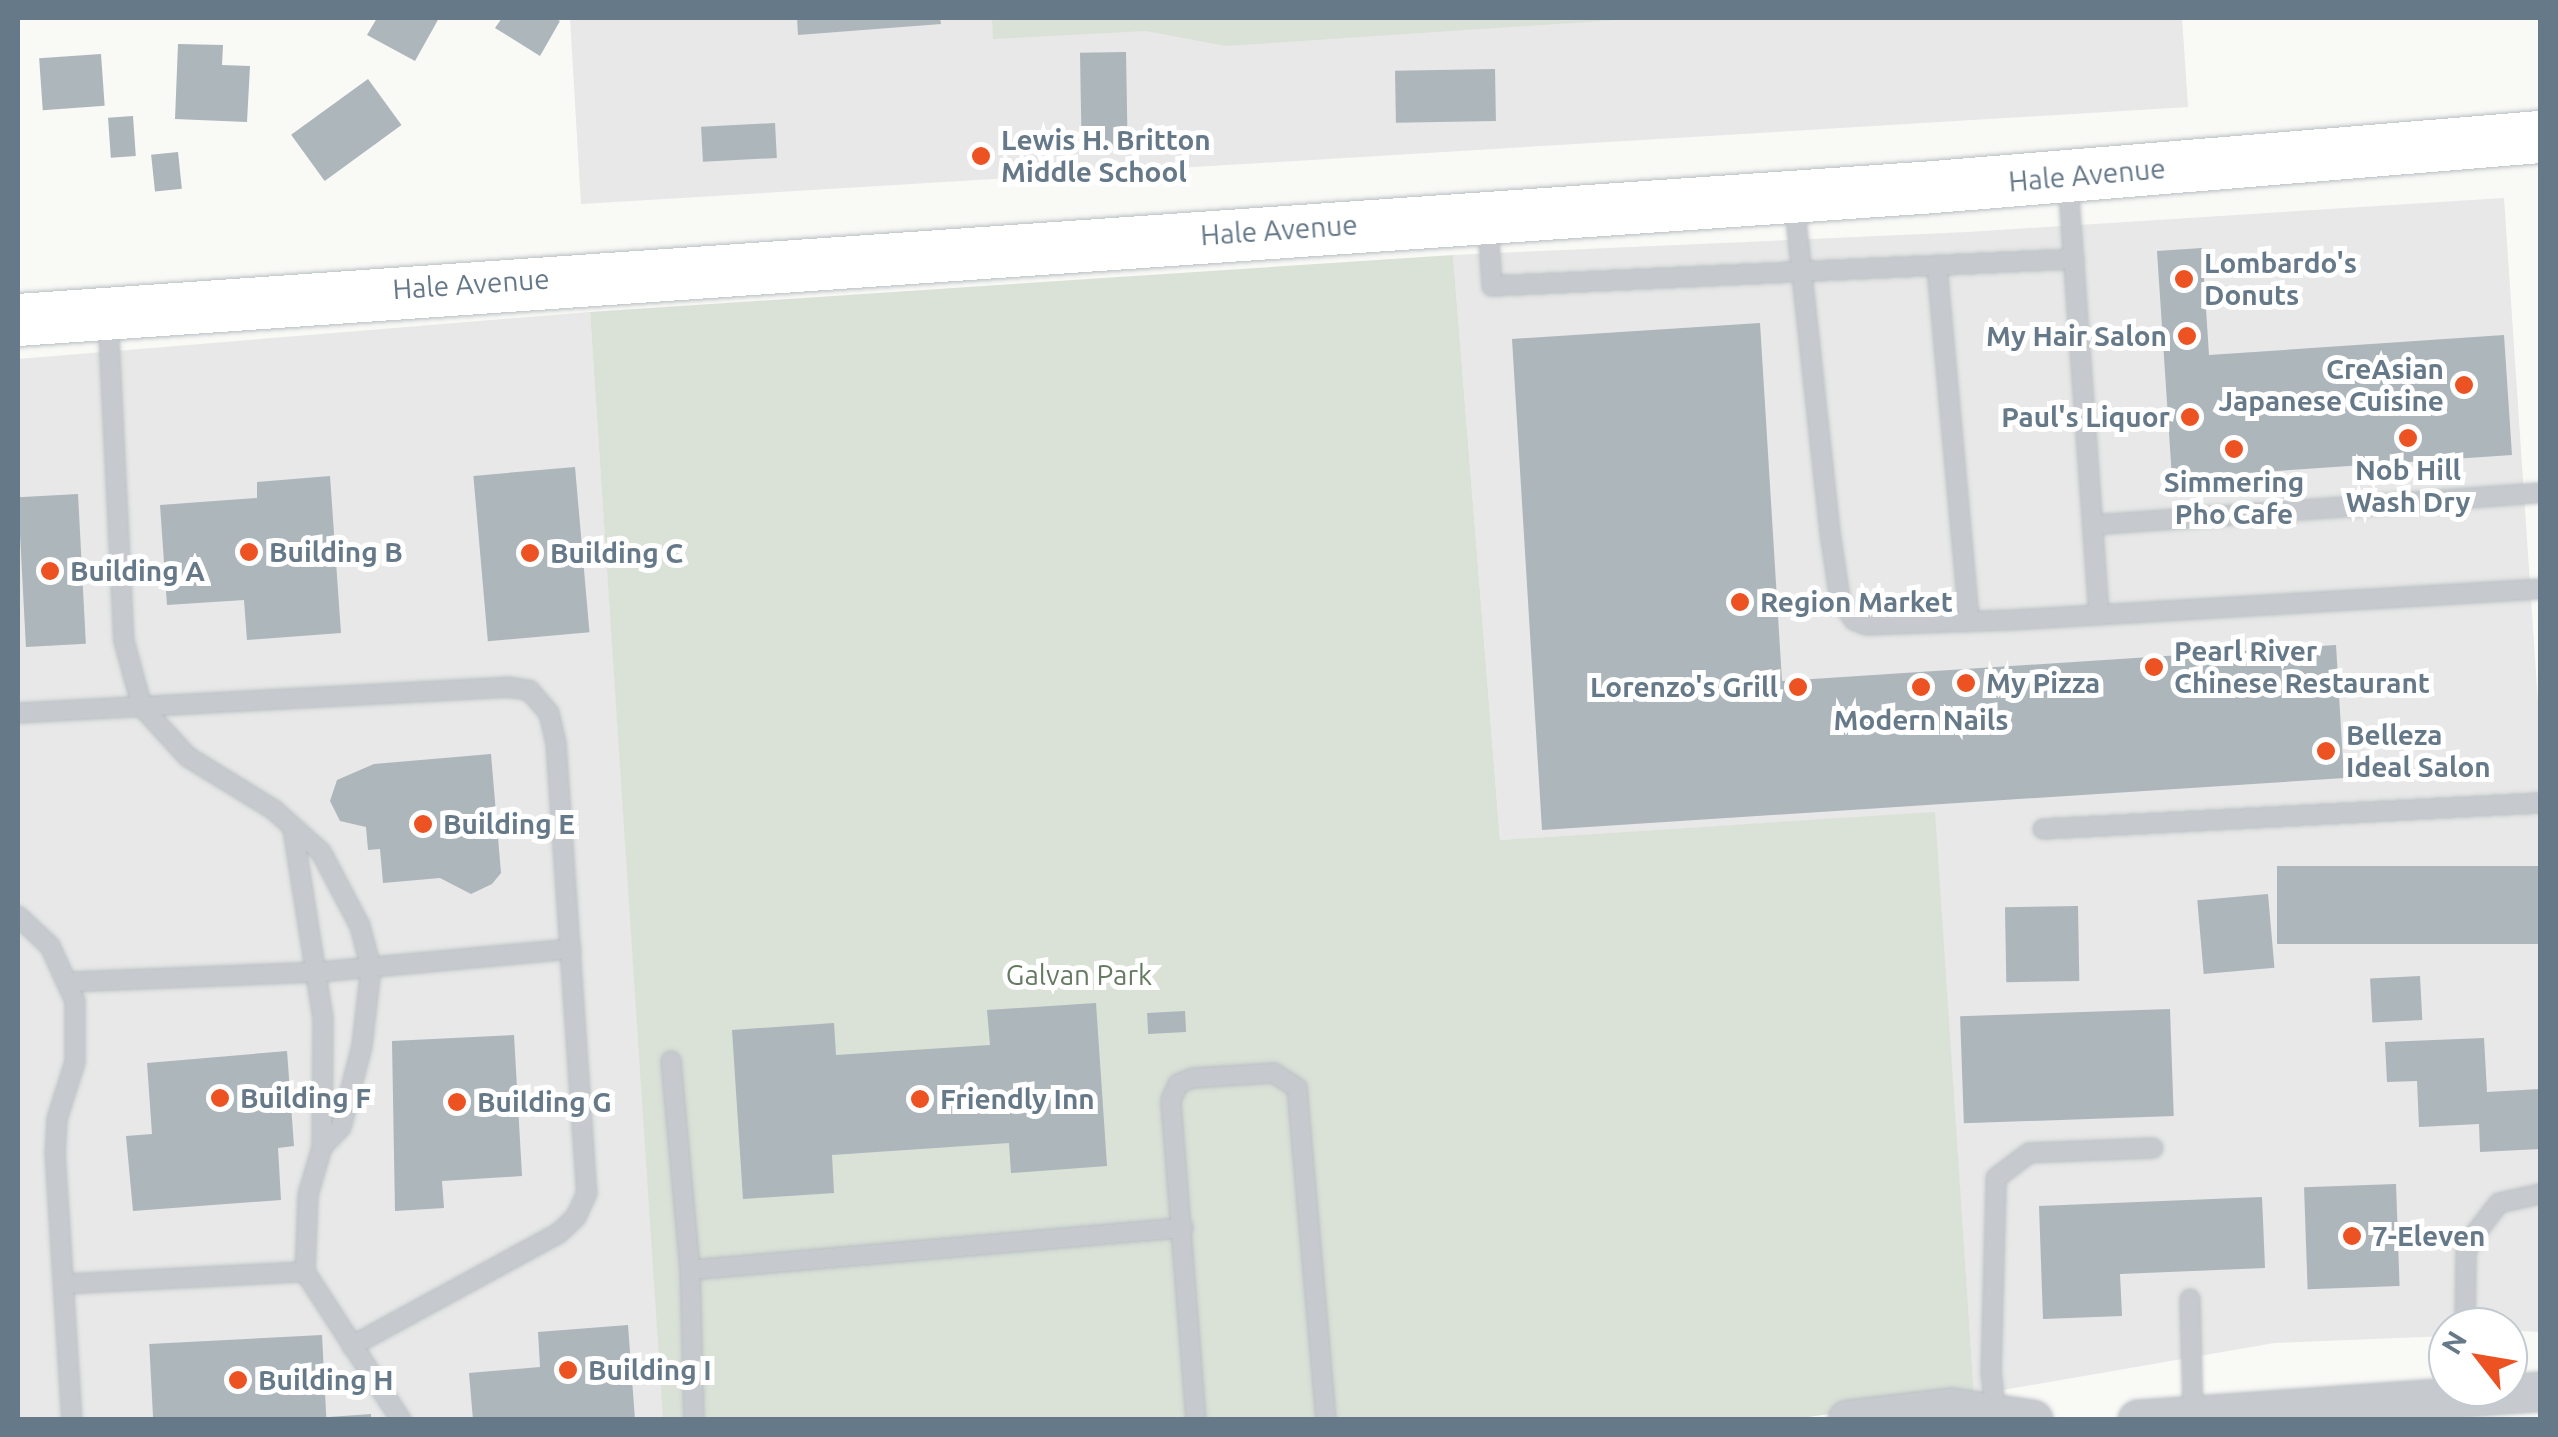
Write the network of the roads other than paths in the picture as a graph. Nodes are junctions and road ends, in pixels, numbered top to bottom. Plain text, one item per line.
1 (2540, 137) edge
2 (2067, 178) junction
3 (1794, 196) junction
4 (1488, 216) junction
5 (2074, 259) junction
6 (1936, 267) junction
7 (1802, 274) junction
8 (108, 312) junction
9 (18, 320) edge
10 (2540, 493) edge
11 (2093, 525) junction
12 (2540, 590) edge
13 (2100, 616) junction
14 (1970, 622) junction
15 (142, 707) junction
16 (18, 714) edge
17 (2540, 803) edge
18 (292, 829) junction
19 (2043, 829) dead end
20 (18, 916) edge
21 (572, 949) junction
22 (370, 968) junction
23 (319, 972) junction
24 (70, 982) junction
25 (671, 1060) dead end
26 (322, 1147) junction
27 (2153, 1148) dead end
28 (2540, 1194) edge
29 (1183, 1228) junction
30 (690, 1270) junction
31 (305, 1272) junction
32 (64, 1284) junction
33 (2190, 1299) dead end
34 (2465, 1307) edge
35 (352, 1346) junction
36 (2428, 1396) edge
37 (2193, 1415) junction
38 (2015, 1416) edge
39 (72, 1420) edge
40 (400, 1420) edge
41 (694, 1420) edge
42 (1196, 1420) edge
43 (1326, 1420) edge
44 (1848, 1420) edge
45 (2138, 1420) edge

1 - 2 main road, Hale Avenue
2 - 3 main road, Hale Avenue
2 - 5 lane
3 - 4 main road, Hale Avenue
3 - 7 lane
4 - 7 lane
4 - 8 main road, Hale Avenue
5 - 6 lane
5 - 11 lane
6 - 7 lane
6 - 14 lane
7 - 14 lane
8 - 9 main road, Hale Avenue
8 - 15 lane
10 - 11 lane
11 - 13 lane
12 - 13 lane
13 - 14 lane
15 - 16 lane
15 - 18 lane
15 - 21 lane
17 - 19 lane
18 - 22 lane
18 - 23 lane
20 - 24 lane
21 - 22 lane
21 - 35 lane
22 - 23 lane
22 - 26 lane
23 - 24 lane
23 - 26 lane
24 - 32 lane
25 - 30 lane
26 - 31 lane
27 - 38 lane
28 - 34 lane
29 - 30 lane
29 - 42 lane
29 - 43 lane
30 - 41 lane
31 - 32 lane
31 - 35 lane
32 - 39 lane
33 - 37 lane
35 - 40 lane
36 - 37 street
37 - 45 street
38 - 44 street

